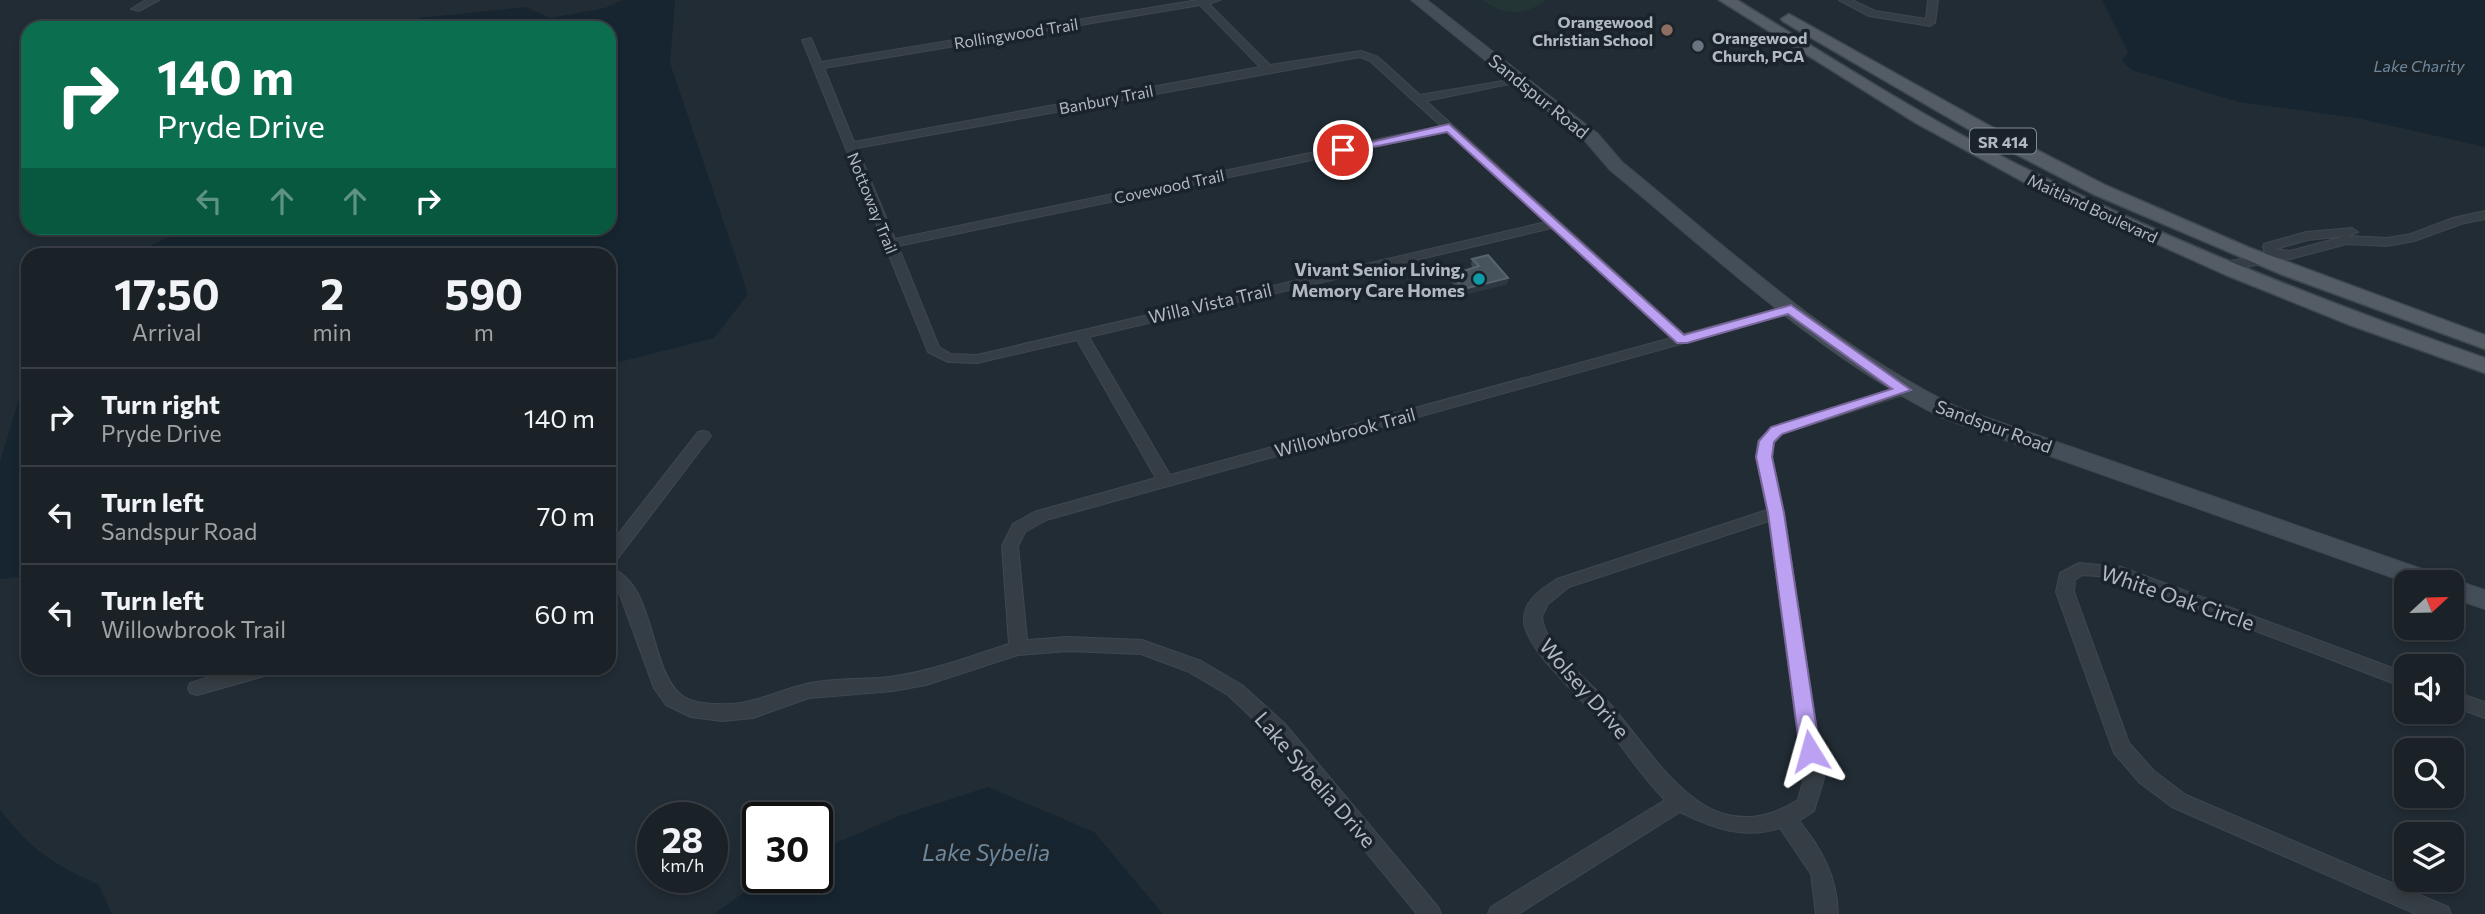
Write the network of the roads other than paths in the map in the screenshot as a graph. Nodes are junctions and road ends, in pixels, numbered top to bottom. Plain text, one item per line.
1 (154, 0) edge
2 (1215, 0) edge
3 (1726, 0) edge
4 (1756, 0) edge
5 (1844, 0) edge
6 (1933, 0) edge
7 (1202, 2) junction
8 (1413, 3) edge
9 (1856, 3) edge
10 (136, 9) dead end
11 (807, 40) dead end
12 (818, 66) junction
13 (1268, 69) junction
14 (1512, 81) junction
15 (1419, 99) junction
16 (1449, 128) junction
17 (851, 146) junction
18 (2485, 215) edge
19 (1554, 224) junction
20 (890, 244) junction
21 (2262, 265) junction
22 (1791, 309) junction
23 (1080, 333) junction
24 (1682, 340) junction
25 (2485, 342) edge
26 (948, 358) joint
27 (2485, 366) edge
28 (1903, 390) junction
29 (703, 436) dead end
30 (1166, 481) junction
31 (1776, 513) junction
32 (616, 549) edge
33 (2399, 570) edge
34 (616, 577) edge
35 (2464, 592) edge
36 (2485, 600) edge
37 (1018, 649) junction
38 (243, 675) edge
39 (2394, 676) edge
40 (197, 688) dead end
41 (2464, 702) edge
42 (2485, 710) edge
43 (1679, 802) junction
44 (1786, 820) junction
45 (1430, 914) edge
46 (1499, 914) edge
47 (1827, 914) edge
48 (2440, 914) edge

1 - 10 street
2 - 7 street, Rollingwood Trail
3 - 21 main road, Maitland Boulevard / SR 414
4 - 21 main road, Maitland Boulevard / SR 414
5 - 9 street
6 - 9 street
7 - 12 street, Rollingwood Trail
7 - 13 street
8 - 14 street, Sandspur Road
11 - 12 street, Nottoway Trail
12 - 17 street, Nottoway Trail
13 - 15 street, Banbury Trail
13 - 17 street, Banbury Trail
14 - 15 street
14 - 22 street, Sandspur Road
15 - 16 street
16 - 19 street
16 - 20 street, Covewood Trail
17 - 20 street, Nottoway Trail
18 - 21 street
19 - 23 street, Willa Vista Trail
19 - 24 street
20 - 26 street, Nottoway Trail
21 - 25 main road, Maitland Boulevard / SR 414
21 - 27 main road, Maitland Boulevard / SR 414
22 - 24 street, Willowbrook Trail
22 - 28 street, Sandspur Road
23 - 26 street, Willa Vista Trail
23 - 30 street
24 - 30 street, Willowbrook Trail
28 - 31 street
28 - 33 street, Sandspur Road
29 - 32 street
30 - 37 street, Willowbrook Trail
31 - 43 street, Wolsey Drive
31 - 44 street
34 - 37 street, Lake Sybelia Drive
35 - 36 street
37 - 45 street, Lake Sybelia Drive
38 - 40 street
39 - 48 street, White Oak Circle
41 - 42 street
43 - 44 street
43 - 46 street
44 - 47 street

